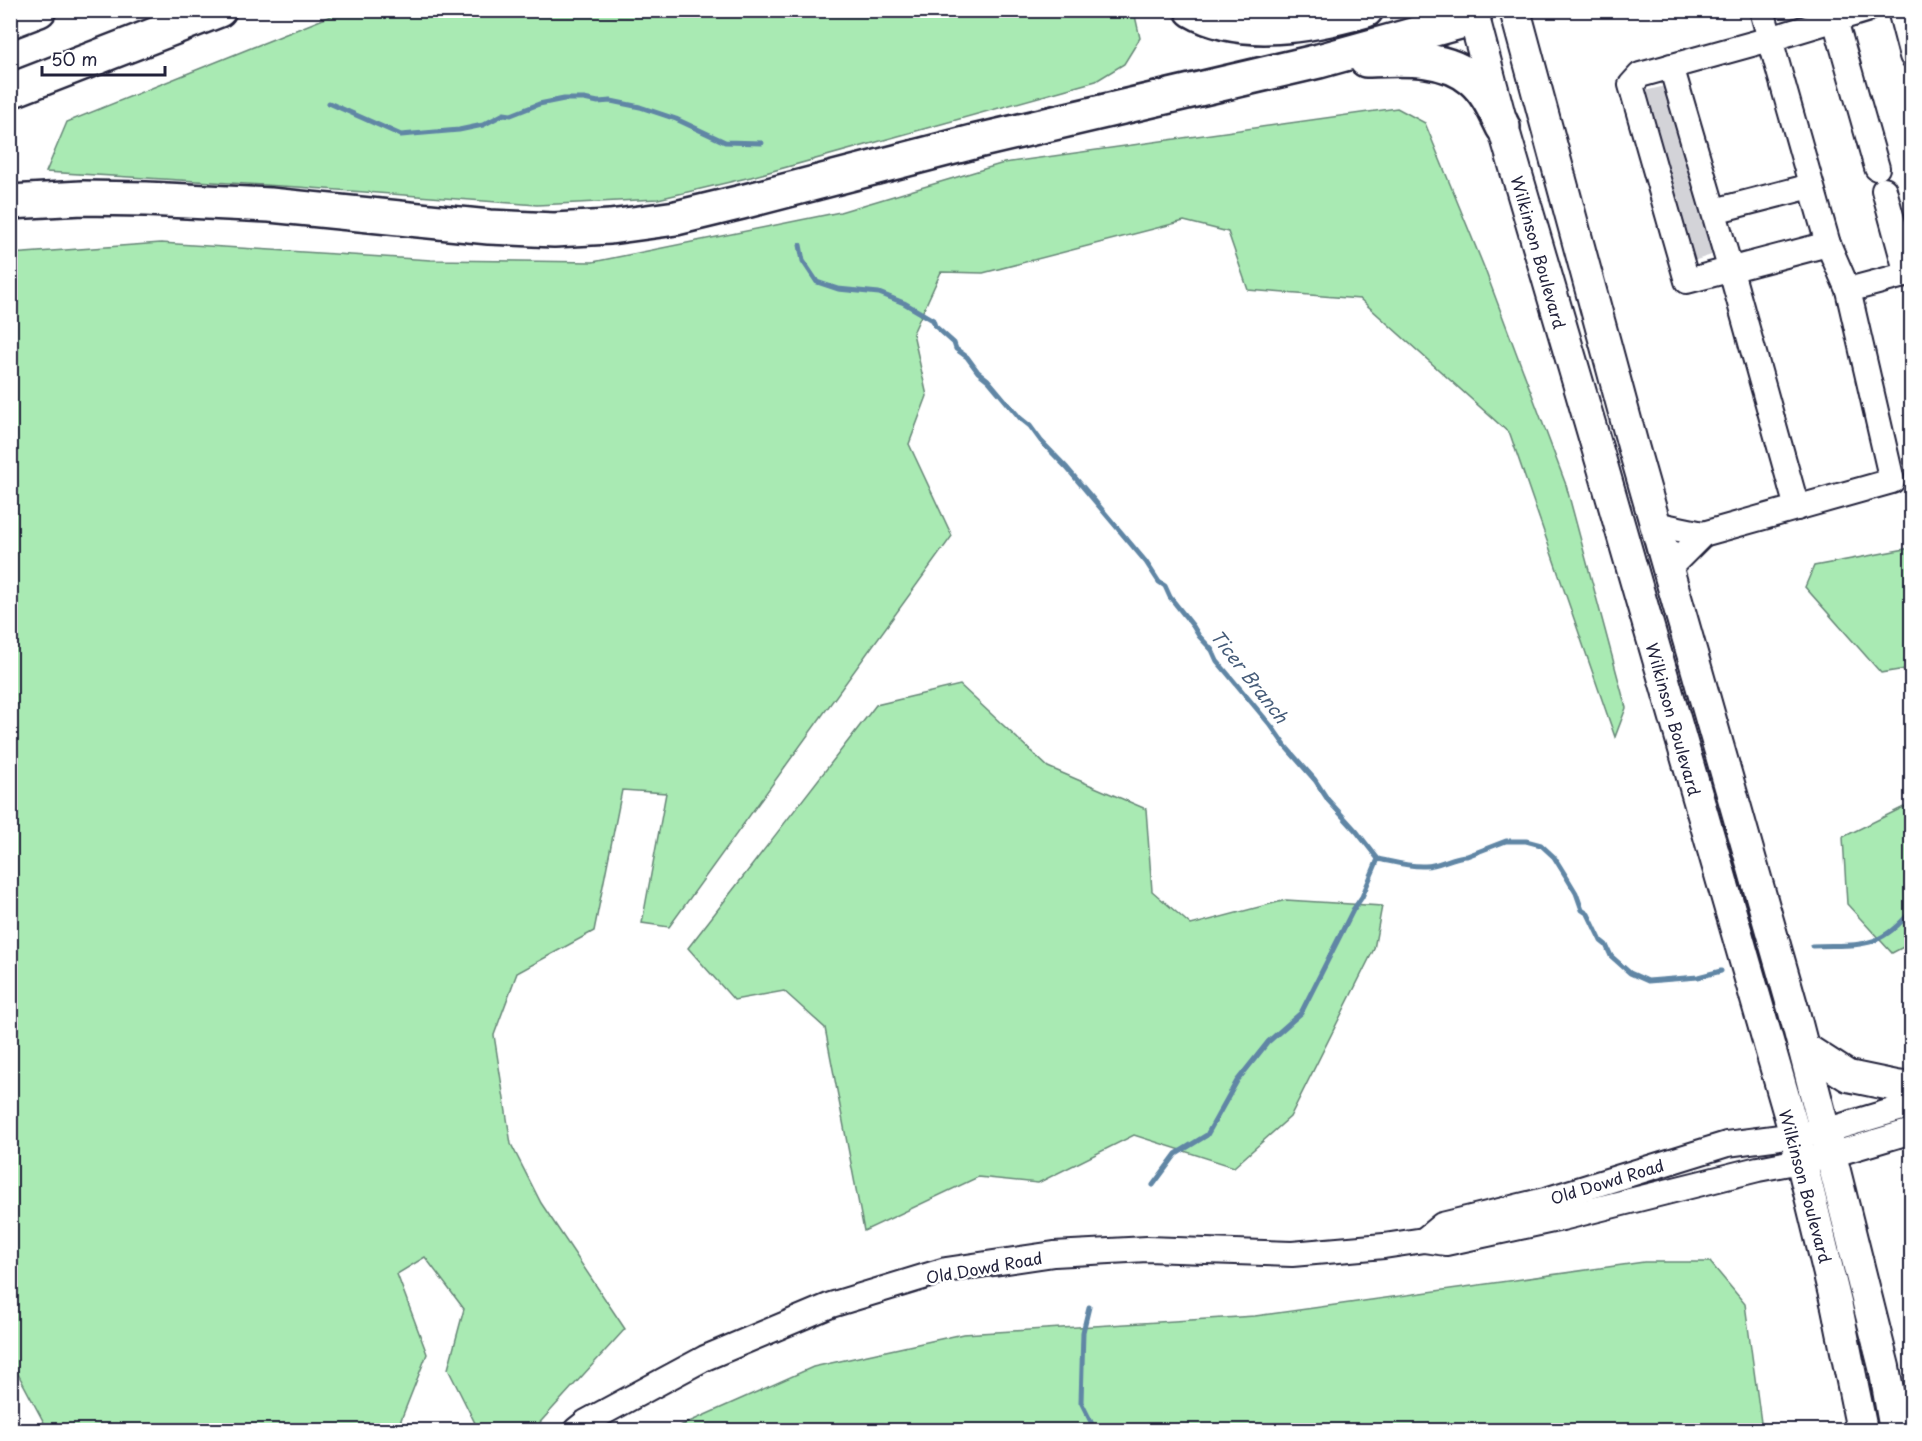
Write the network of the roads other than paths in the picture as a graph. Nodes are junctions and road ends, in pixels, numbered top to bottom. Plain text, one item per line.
1 (39, 10) edge
2 (219, 10) edge
3 (1192, 10) edge
4 (1365, 10) edge
5 (1515, 10) edge
6 (1762, 10) edge
7 (1866, 10) edge
8 (1900, 10) edge
9 (1483, 13) edge
10 (1835, 20) junction
11 (10, 21) edge
12 (1770, 39) junction
13 (1911, 56) edge
14 (1319, 61) junction
15 (1671, 66) junction
16 (10, 91) edge
17 (1503, 127) junction
18 (1698, 171) junction
19 (1811, 186) junction
20 (10, 202) edge
21 (1828, 244) junction
22 (1731, 271) junction
23 (1909, 274) edge
24 (1848, 290) junction
25 (1797, 508) junction
26 (1655, 524) junction
27 (1703, 534) junction
28 (1668, 569) junction
29 (1803, 1047) junction
30 (1911, 1086) edge
31 (1911, 1105) edge
32 (1911, 1131) edge
33 (1828, 1143) junction
34 (1797, 1148) junction
35 (576, 1431) edge
36 (1862, 1431) edge
37 (1895, 1431) edge

1 - 11 highway
2 - 16 highway
3 - 4 highway
5 - 26 main road, Wilkinson Boulevard
6 - 12 street
7 - 10 street
8 - 13 street
9 - 14 highway
9 - 17 main road, Wilkinson Boulevard
10 - 12 street
10 - 23 street
12 - 15 street
12 - 19 street
14 - 17 highway
14 - 20 highway
15 - 18 street
15 - 22 street
17 - 34 main road, Wilkinson Boulevard
18 - 19 street
18 - 22 street
19 - 21 street
21 - 22 street
21 - 24 street
22 - 25 street
23 - 24 street
24 - 25 street
25 - 27 street
26 - 27 street
26 - 28 main road, Wilkinson Boulevard
27 - 28 street
28 - 29 main road, Wilkinson Boulevard
29 - 30 main road
29 - 33 main road, Wilkinson Boulevard
31 - 33 street
32 - 33 street
33 - 34 street, Old Dowd Road
33 - 37 main road, Wilkinson Boulevard
34 - 35 street, Old Dowd Road
34 - 36 main road, Wilkinson Boulevard

